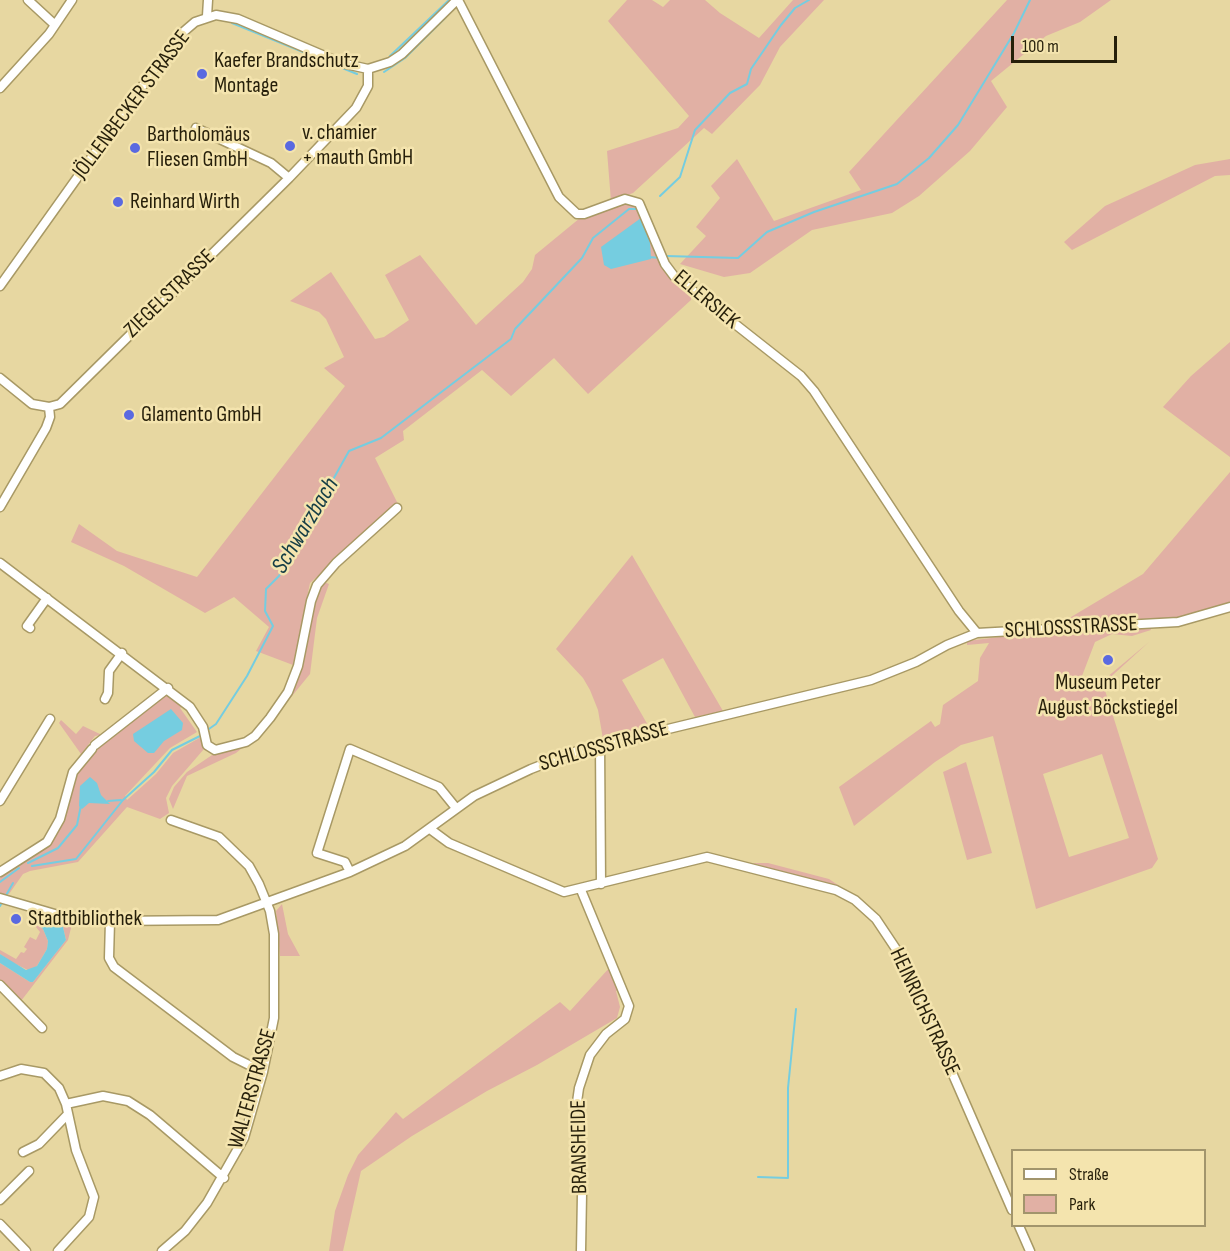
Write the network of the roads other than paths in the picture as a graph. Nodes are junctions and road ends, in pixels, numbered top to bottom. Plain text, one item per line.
1 (28, 0) edge
2 (72, 0) edge
3 (457, 0) edge
4 (205, 1) edge
5 (207, 16) junction
6 (54, 24) junction
7 (368, 69) junction
8 (0, 88) edge
9 (196, 128) dead end
10 (289, 178) junction
11 (0, 286) edge
12 (0, 378) edge
13 (49, 407) junction
14 (0, 507) edge
15 (397, 508) dead end
16 (0, 563) edge
17 (47, 598) junction
18 (1230, 607) edge
19 (30, 628) dead end
20 (977, 633) junction
21 (122, 653) junction
22 (168, 688) junction
23 (105, 699) dead end
24 (50, 719) dead end
25 (600, 744) junction
26 (0, 801) edge
27 (456, 808) junction
28 (171, 820) dead end
29 (430, 830) junction
30 (0, 872) edge
31 (350, 872) junction
32 (601, 884) junction
33 (581, 890) junction
34 (0, 898) edge
35 (267, 902) junction
36 (110, 921) junction
37 (0, 986) edge
38 (42, 1028) dead end
39 (263, 1072) junction
40 (0, 1076) edge
41 (66, 1104) junction
42 (68, 1114) junction
43 (22, 1152) dead end
44 (29, 1171) dead end
45 (224, 1178) junction
46 (0, 1200) edge
47 (1011, 1208) edge
48 (1019, 1227) edge
49 (2, 1230) edge
50 (26, 1251) edge
51 (58, 1251) edge
52 (163, 1251) edge
53 (581, 1251) edge
54 (1030, 1251) edge

1 - 6 street
2 - 6 street
3 - 7 street
3 - 20 street, ELLERSIEK
4 - 5 street
5 - 7 street, JÖLLENBECKER STRASSE
5 - 11 street, JÖLLENBECKER STRASSE
6 - 8 street
7 - 10 street, ZIEGELSTRASSE
9 - 10 street
10 - 13 street, ZIEGELSTRASSE
12 - 13 street
13 - 14 street
15 - 22 street
16 - 17 street
17 - 19 street
17 - 21 street
18 - 20 street, SCHLOSSSTRASSE
20 - 25 street, SCHLOSSSTRASSE
21 - 22 street
21 - 23 street
22 - 30 street
24 - 26 street
25 - 27 street, SCHLOSSSTRASSE
25 - 32 street
27 - 29 street, SCHLOSSSTRASSE
27 - 31 street
28 - 35 street, WALTERSTRASSE
29 - 31 street, SCHLOSSSTRASSE
29 - 33 street, HEINRICHSTRASSE
31 - 35 street, SCHLOSSSTRASSE
32 - 33 street, HEINRICHSTRASSE
32 - 47 street, HEINRICHSTRASSE
33 - 53 street, BRANSHEIDE
34 - 36 street, SCHLOSSSTRASSE
35 - 36 street, SCHLOSSSTRASSE
35 - 39 street, WALTERSTRASSE
36 - 39 street
37 - 38 street
39 - 45 street, WALTERSTRASSE
40 - 41 street
41 - 42 street
41 - 45 street
42 - 43 street
42 - 51 street
44 - 46 street
45 - 52 street, WALTERSTRASSE
48 - 54 street
49 - 50 street

